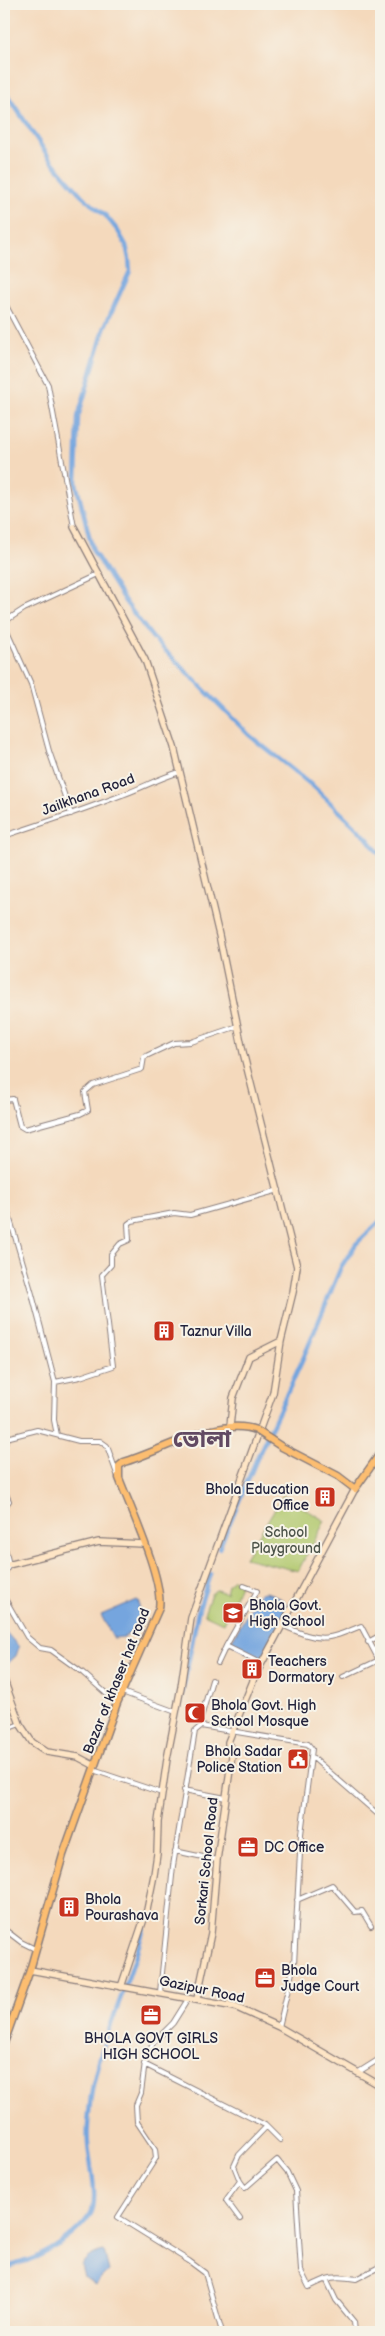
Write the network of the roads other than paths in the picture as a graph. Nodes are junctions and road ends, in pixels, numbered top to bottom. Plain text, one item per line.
1 (4, 302) edge
2 (74, 526) joint
3 (99, 574) junction
4 (4, 623) edge
5 (180, 772) junction
6 (71, 814) junction
7 (4, 836) edge
8 (238, 1026) junction
9 (4, 1100) edge
10 (279, 1190) junction
11 (4, 1199) edge
12 (281, 1342) junction
13 (55, 1382) junction
14 (230, 1426) junction
15 (4, 1433) edge
16 (56, 1435) junction
17 (6, 1438) junction
18 (4, 1452) edge
19 (381, 1452) edge
20 (118, 1478) junction
21 (355, 1489) junction
22 (4, 1490) edge
23 (4, 1507) edge
24 (4, 1544) edge
25 (144, 1544) junction
26 (6, 1566) edge
27 (4, 1574) edge
28 (244, 1586) dead end
29 (4, 1597) edge
30 (284, 1626) junction
31 (381, 1635) edge
32 (368, 1642) junction
33 (226, 1646) junction
34 (380, 1662) edge
35 (218, 1663) dead end
36 (263, 1664) junction
37 (343, 1677) dead end
38 (4, 1680) edge
39 (212, 1680) dead end
40 (122, 1692) junction
41 (117, 1703) junction
42 (176, 1712) junction
43 (200, 1721) dead end
44 (20, 1724) junction
45 (4, 1730) edge
46 (233, 1732) junction
47 (311, 1756) junction
48 (94, 1768) junction
49 (184, 1790) junction
50 (162, 1793) junction
51 (226, 1798) junction
52 (381, 1817) edge
53 (175, 1851) junction
54 (217, 1860) junction
55 (297, 1900) junction
56 (371, 1926) dead end
57 (4, 1929) edge
58 (35, 1949) junction
59 (30, 1970) junction
60 (121, 1987) junction
61 (160, 1992) junction
62 (188, 1999) junction
63 (197, 1999) junction
64 (279, 2027) junction
65 (4, 2043) edge
66 (381, 2058) edge
67 (144, 2064) junction
68 (357, 2073) junction
69 (381, 2086) edge
70 (266, 2127) junction
71 (280, 2140) dead end
72 (240, 2182) junction
73 (240, 2219) dead end
74 (381, 2266) edge
75 (326, 2279) junction
76 (222, 2332) edge
77 (355, 2332) edge

1 - 2 street
2 - 3 street
3 - 4 street
3 - 5 street
4 - 6 street
5 - 6 street, Jailkhana Road
5 - 8 street
6 - 7 street, Jailkhana Road
8 - 9 street
8 - 10 street
10 - 12 street
10 - 13 street
11 - 13 street
12 - 14 street
12 - 42 street
13 - 16 street
14 - 20 main road
14 - 21 main road, bridge
15 - 17 street
16 - 17 street
16 - 20 street
17 - 18 street
19 - 21 main road
20 - 25 main road, Bazar of khaser hat road
21 - 30 street, Sorkari School Road
22 - 23 street
24 - 26 street
25 - 26 street
25 - 40 main road, Bazar of khaser hat road
26 - 27 street
28 - 33 street
29 - 41 street
30 - 32 street
30 - 36 street, Sorkari School Road
31 - 32 street
32 - 34 street
33 - 35 street
33 - 36 street
34 - 37 street
36 - 46 street, Sorkari School Road
38 - 44 street
39 - 43 street
40 - 41 main road, Bazar of khaser hat road
40 - 42 street
41 - 48 main road, Bazar of khaser hat road
42 - 50 street
44 - 45 street
44 - 48 street
46 - 47 street
46 - 49 street
46 - 51 street, Sorkari School Road
47 - 52 street
47 - 55 street
48 - 50 street
48 - 58 main road, Bazar of khaser hat road
49 - 51 street
49 - 53 street
50 - 60 street
51 - 54 street, Sorkari School Road
53 - 54 street
53 - 61 street
54 - 63 street, Sorkari School Road
55 - 56 street
55 - 64 street
57 - 58 street
58 - 59 main road, Bazar of khaser hat road
59 - 60 street, Gazipur Road
59 - 65 main road, Bazar of khaser hat road
60 - 61 street, Gazipur Road
61 - 62 street, Gazipur Road
62 - 63 street, Gazipur Road
62 - 67 street
63 - 64 street, Gazipur Road
64 - 68 street, Gazipur Road
66 - 68 street
67 - 70 street
67 - 76 street
68 - 69 street, Gazipur Road
70 - 71 street
70 - 72 street
72 - 73 street
72 - 75 street
74 - 75 street
75 - 77 street

